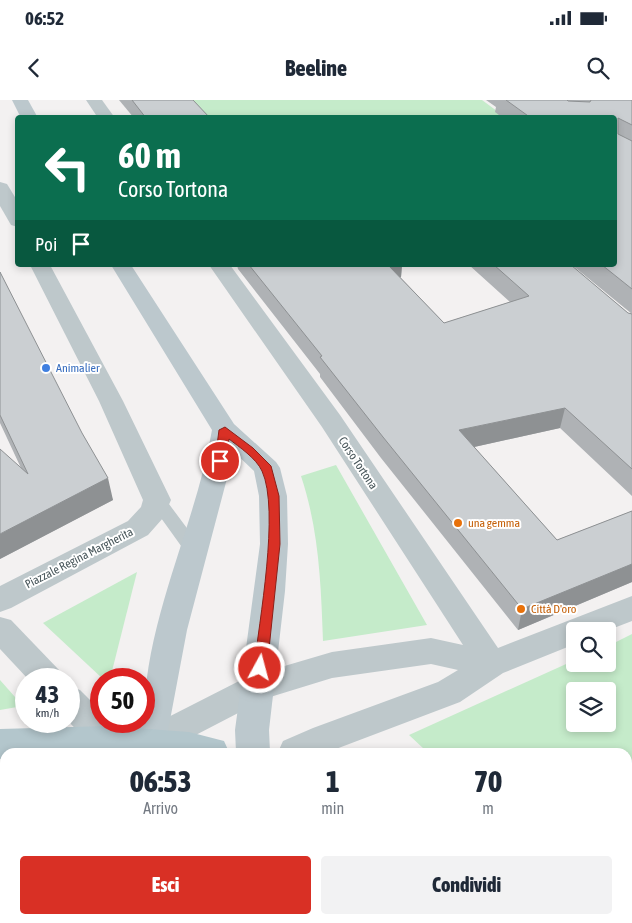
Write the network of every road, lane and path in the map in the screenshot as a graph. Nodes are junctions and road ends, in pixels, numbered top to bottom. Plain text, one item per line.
1 (20, 100) edge
2 (94, 100) edge
3 (28, 115) edge
4 (105, 115) edge
5 (15, 176) edge
6 (0, 182) edge
7 (0, 188) edge
8 (15, 216) edge
9 (41, 267) edge
10 (122, 267) edge
11 (220, 267) edge
12 (225, 430) junction
13 (155, 506) junction
14 (195, 552) junction
15 (0, 600) edge
16 (632, 608) edge
17 (597, 622) edge
18 (0, 629) edge
19 (566, 635) edge
20 (492, 664) junction
21 (37, 668) edge
22 (258, 688) junction
23 (80, 711) edge
24 (110, 742) junction
25 (0, 744) edge
26 (148, 748) edge
27 (193, 748) edge
28 (253, 748) edge
29 (304, 748) edge

1 - 3 main road
2 - 4 street
5 - 6 street
7 - 8 street
9 - 13 street
10 - 12 main road
11 - 20 street, Corso Tortona
12 - 14 main road
12 - 22 main road
13 - 14 lane
13 - 15 street, Piazzale Regina Margherita
14 - 26 main road
16 - 17 street
18 - 21 street
19 - 20 street
20 - 22 street
20 - 29 street
22 - 26 street
22 - 28 main road
23 - 24 street
24 - 25 main road
24 - 26 main road
26 - 27 main road

